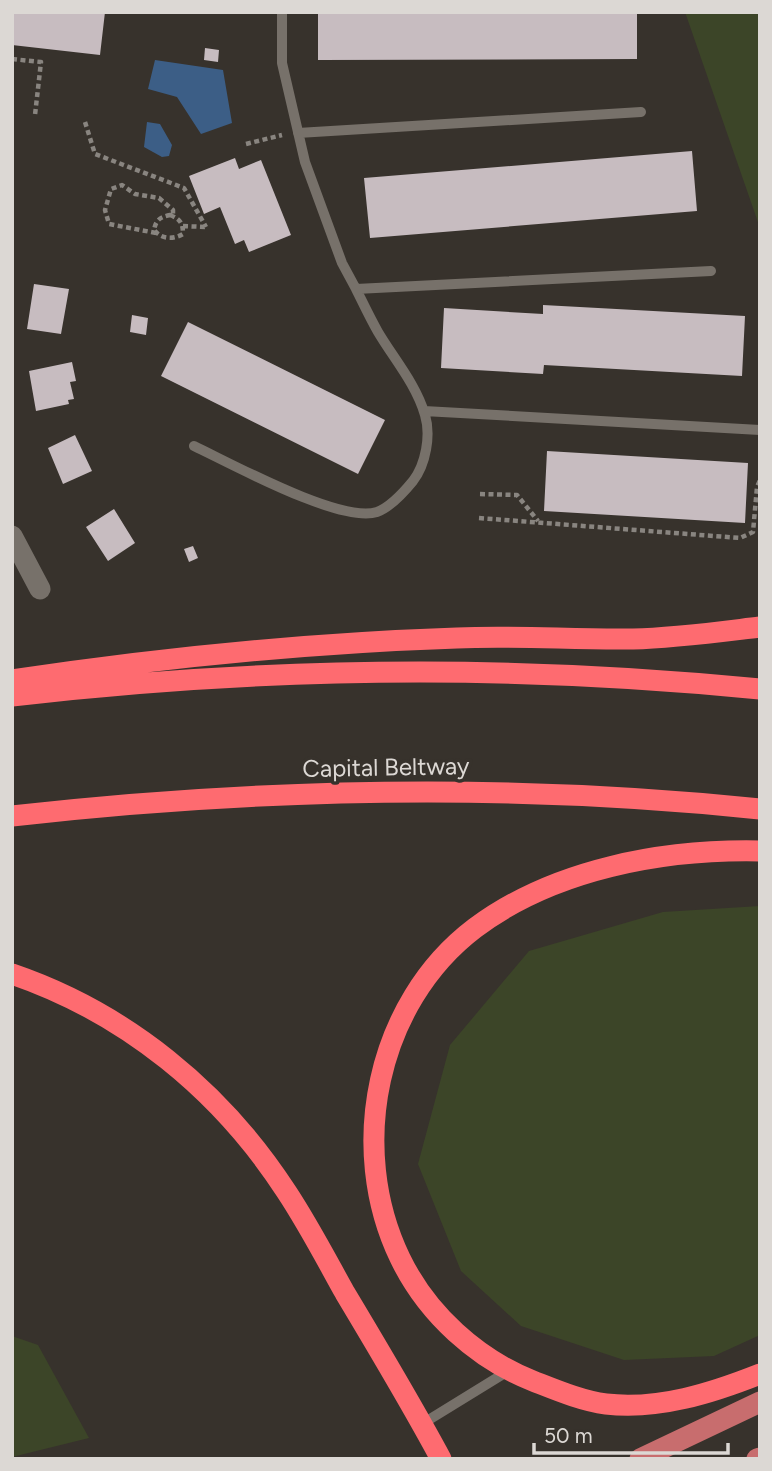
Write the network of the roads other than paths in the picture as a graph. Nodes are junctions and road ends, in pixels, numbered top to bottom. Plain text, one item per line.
1 (282, 12) edge
2 (641, 112) dead end
3 (298, 132) junction
4 (711, 271) dead end
5 (356, 289) junction
6 (424, 411) junction
7 (760, 430) edge
8 (194, 446) dead end
9 (12, 536) edge
10 (40, 589) dead end
11 (760, 627) edge
12 (12, 680) edge
13 (760, 689) edge
14 (12, 696) edge
15 (760, 809) edge
16 (12, 816) edge
17 (760, 851) edge
18 (12, 974) edge
19 (508, 1371) junction
20 (760, 1374) edge
21 (760, 1402) edge
22 (424, 1428) junction
23 (429, 1459) edge
24 (442, 1459) edge
25 (640, 1459) edge

1 - 3 lane
2 - 3 lane
3 - 5 lane
4 - 5 lane
5 - 6 lane
6 - 7 lane
6 - 8 lane
9 - 10 street
11 - 12 highway
13 - 14 highway
15 - 16 highway, Capital Beltway
17 - 19 highway
18 - 22 highway
19 - 20 highway
19 - 22 lane
21 - 25 main road
22 - 23 highway
22 - 24 highway

